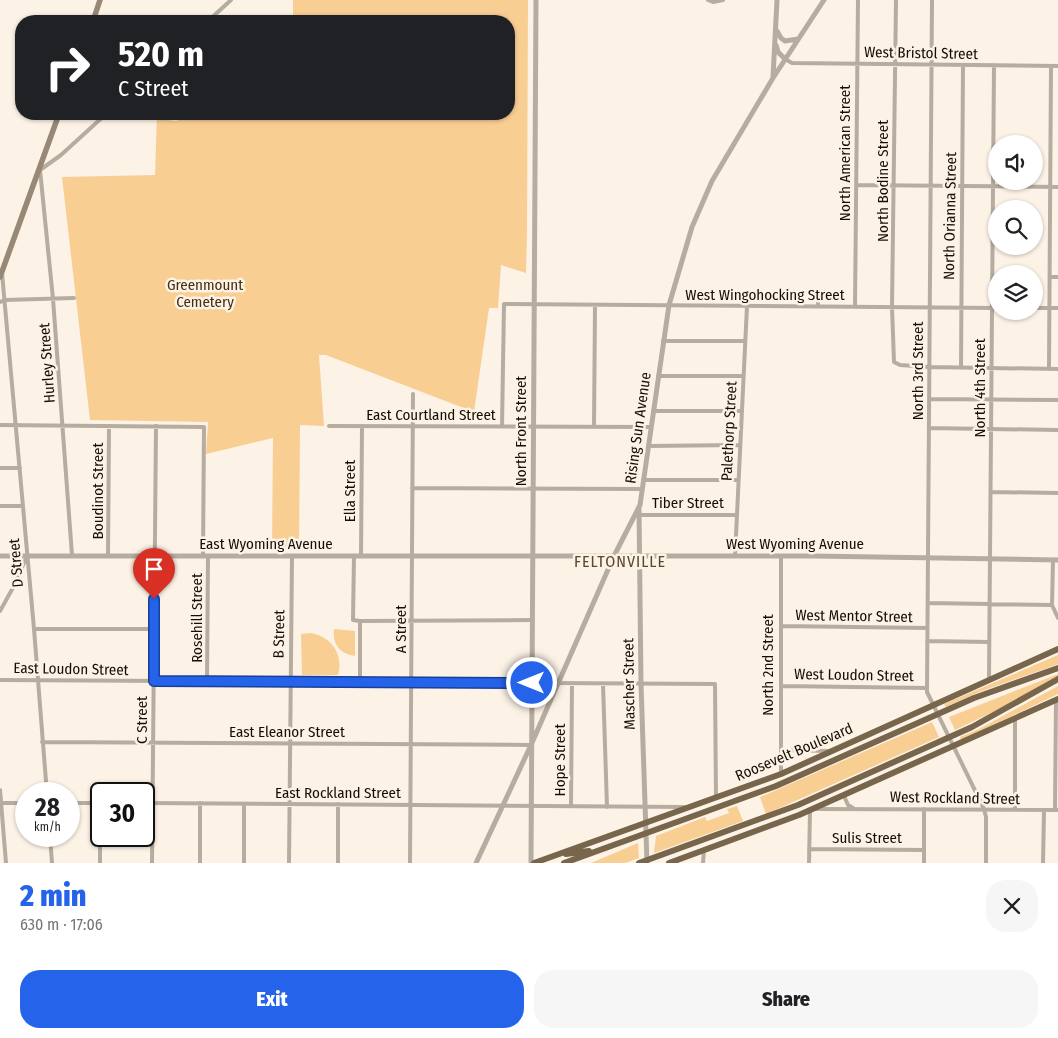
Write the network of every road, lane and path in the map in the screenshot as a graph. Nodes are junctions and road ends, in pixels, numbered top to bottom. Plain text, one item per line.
1 (100, 0) edge
2 (231, 0) edge
3 (536, 0) edge
4 (708, 0) edge
5 (723, 0) edge
6 (777, 0) edge
7 (824, 0) edge
8 (858, 0) edge
9 (896, 0) edge
10 (932, 0) edge
11 (95, 15) edge
12 (215, 15) edge
13 (776, 29) junction
14 (798, 39) junction
15 (776, 41) junction
16 (785, 59) junction
17 (857, 64) junction
18 (894, 64) junction
19 (932, 65) junction
20 (962, 65) junction
21 (994, 65) junction
22 (1051, 66) junction
23 (1058, 66) edge
24 (773, 78) junction
25 (1052, 117) junction
26 (1058, 117) edge
27 (57, 120) edge
28 (99, 120) edge
29 (993, 135) edge
30 (1051, 150) junction
31 (1058, 150) edge
32 (40, 170) junction
33 (857, 185) junction
34 (894, 185) junction
35 (930, 186) junction
36 (962, 186) junction
37 (988, 186) edge
38 (1043, 187) edge
39 (1051, 187) junction
40 (1058, 187) edge
41 (993, 190) edge
42 (1051, 220) junction
43 (1058, 220) edge
44 (1051, 248) junction
45 (1058, 248) edge
46 (994, 265) edge
47 (1, 274) edge
48 (1050, 277) junction
49 (1058, 277) edge
50 (74, 298) dead end
51 (818, 298) dead end
52 (53, 299) junction
53 (5, 300) junction
54 (0, 302) edge
55 (534, 304) junction
56 (595, 305) junction
57 (669, 305) junction
58 (747, 306) junction
59 (818, 306) junction
60 (855, 307) junction
61 (892, 307) junction
62 (929, 307) junction
63 (960, 307) junction
64 (988, 308) edge
65 (1043, 308) edge
66 (1050, 308) junction
67 (1058, 308) edge
68 (994, 320) edge
69 (663, 341) junction
70 (745, 341) junction
71 (929, 367) junction
72 (961, 368) junction
73 (992, 368) junction
74 (1049, 368) junction
75 (1058, 369) edge
76 (658, 376) junction
77 (743, 376) junction
78 (413, 394) dead end
79 (929, 399) junction
80 (991, 399) junction
81 (1058, 400) edge
82 (653, 411) junction
83 (741, 411) junction
84 (0, 424) edge
85 (16, 425) junction
86 (62, 425) junction
87 (109, 426) junction
88 (156, 426) junction
89 (329, 426) dead end
90 (362, 426) junction
91 (412, 426) junction
92 (502, 426) junction
93 (533, 426) junction
94 (594, 426) junction
95 (651, 427) junction
96 (928, 428) junction
97 (991, 429) junction
98 (1058, 430) edge
99 (739, 445) junction
100 (648, 446) junction
101 (0, 468) edge
102 (20, 468) junction
103 (643, 480) junction
104 (738, 480) junction
105 (412, 488) junction
106 (533, 489) junction
107 (642, 489) junction
108 (991, 492) junction
109 (1058, 493) edge
110 (640, 505) junction
111 (0, 506) edge
112 (22, 506) junction
113 (737, 514) junction
114 (638, 515) junction
115 (72, 555) junction
116 (0, 556) edge
117 (26, 556) junction
118 (108, 556) junction
119 (155, 556) junction
120 (206, 556) junction
121 (292, 556) junction
122 (354, 556) junction
123 (362, 556) junction
124 (413, 556) junction
125 (533, 556) junction
126 (614, 556) junction
127 (639, 556) junction
128 (735, 556) junction
129 (781, 556) junction
130 (928, 558) junction
131 (990, 559) junction
132 (1056, 560) edge
133 (928, 603) junction
134 (990, 604) junction
135 (1052, 605) junction
136 (0, 611) edge
137 (1058, 618) edge
138 (532, 620) junction
139 (360, 621) junction
140 (412, 621) junction
141 (781, 626) junction
142 (927, 628) junction
143 (34, 629) junction
144 (154, 629) junction
145 (927, 641) junction
146 (989, 642) junction
147 (1058, 649) edge
148 (1058, 668) edge
149 (1058, 679) edge
150 (0, 680) edge
151 (38, 680) junction
152 (989, 680) junction
153 (154, 681) junction
154 (207, 681) junction
155 (290, 682) junction
156 (360, 682) junction
157 (412, 682) junction
158 (532, 683) junction
159 (557, 683) junction
160 (572, 684) junction
161 (603, 684) junction
162 (641, 684) junction
163 (781, 686) junction
164 (927, 688) junction
165 (1057, 700) edge
166 (933, 705) junction
167 (938, 714) junction
168 (1015, 718) junction
169 (950, 737) junction
170 (42, 742) junction
171 (153, 742) junction
172 (290, 743) junction
173 (412, 744) junction
174 (531, 745) junction
175 (954, 746) junction
176 (781, 750) junction
177 (830, 752) junction
178 (807, 773) junction
179 (781, 774) junction
180 (881, 779) junction
181 (46, 782) edge
182 (153, 782) edge
183 (841, 786) junction
184 (0, 790) edge
185 (844, 796) junction
186 (716, 798) junction
187 (0, 803) edge
188 (15, 803) edge
189 (155, 803) edge
190 (200, 803) junction
191 (244, 804) junction
192 (290, 804) junction
193 (338, 804) junction
194 (410, 805) junction
195 (502, 806) junction
196 (531, 806) junction
197 (571, 806) junction
198 (607, 806) junction
199 (645, 807) junction
200 (688, 807) junction
201 (852, 808) junction
202 (924, 809) junction
203 (812, 810) junction
204 (984, 810) junction
205 (1014, 810) junction
206 (1044, 810) junction
207 (1056, 810) edge
208 (646, 823) junction
209 (646, 833) junction
210 (51, 847) edge
211 (100, 847) edge
212 (152, 847) edge
213 (809, 849) junction
214 (600, 850) junction
215 (704, 850) junction
216 (924, 850) junction
217 (555, 855) junction
218 (647, 862) edge
219 (6, 863) edge
220 (52, 863) edge
221 (100, 863) edge
222 (152, 863) edge
223 (200, 863) edge
224 (244, 863) edge
225 (290, 863) edge
226 (338, 863) edge
227 (410, 863) edge
228 (476, 863) edge
229 (532, 863) edge
230 (564, 863) edge
231 (639, 863) edge
232 (669, 863) edge
233 (703, 863) edge
234 (809, 863) edge
235 (924, 863) edge
236 (986, 863) edge
237 (1043, 863) edge

1 - 11 main road
2 - 12 street
3 - 55 street, North Front Street
4 - 5 street
6 - 13 street
7 - 14 street, Rising Sun Avenue
8 - 17 street, North American Street
9 - 18 street, North Bodine Street
10 - 19 street, North 3rd Street
13 - 14 street
13 - 15 street
14 - 16 street, Rising Sun Avenue
15 - 16 street
15 - 24 street
16 - 17 street, West Bristol Street
16 - 24 street, Rising Sun Avenue
17 - 18 street, West Bristol Street
17 - 33 street, North American Street
18 - 19 street, West Bristol Street
18 - 34 street, North Bodine Street
19 - 20 street, West Bristol Street
19 - 35 street, North 3rd Street
20 - 21 street, West Bristol Street
20 - 36 street, North Orianna Street
21 - 22 street, West Bristol Street
21 - 29 street, North 4th Street
22 - 23 street, West Bristol Street
22 - 25 street
24 - 57 street, Rising Sun Avenue
25 - 26 street
25 - 30 street
27 - 32 main road
28 - 32 street
30 - 31 street
30 - 39 street
32 - 47 main road
32 - 52 street, Hurley Street
33 - 34 street
33 - 60 street, North American Street
34 - 35 street
34 - 61 street, North Bodine Street
35 - 36 street
35 - 62 street, North 3rd Street
36 - 37 street
36 - 63 street, North Orianna Street
38 - 39 street
39 - 40 street
39 - 42 street
41 - 46 street, North 4th Street
42 - 43 street
42 - 44 street
44 - 45 street
44 - 48 street
47 - 53 street, D Street
48 - 49 street
48 - 66 street
50 - 52 street
51 - 59 street
52 - 53 street
52 - 86 street, Hurley Street
53 - 54 street
53 - 85 street, D Street
55 - 56 street, West Wingohocking Street
55 - 92 street, West Wingohocking Street
55 - 93 street, North Front Street
56 - 57 street, West Wingohocking Street
56 - 94 street
57 - 58 street, West Wingohocking Street
57 - 69 street, Rising Sun Avenue
58 - 59 street, West Wingohocking Street
58 - 70 street, Palethorp Street
59 - 60 street, West Wingohocking Street
60 - 61 street, West Wingohocking Street
61 - 62 street, West Wingohocking Street
61 - 71 street, North Bodine Street
62 - 63 street, West Wingohocking Street
62 - 71 street, North 3rd Street
63 - 64 street, West Wingohocking Street
63 - 72 street, North Orianna Street
65 - 66 street
66 - 67 street
66 - 74 street
68 - 73 street, North 4th Street
69 - 70 street
69 - 76 street, Rising Sun Avenue
70 - 77 street, Palethorp Street
71 - 72 street
71 - 79 street, North 3rd Street
72 - 73 street
73 - 74 street
73 - 80 street, North 4th Street
74 - 75 street
76 - 77 street
76 - 82 street, Rising Sun Avenue
77 - 83 street, Palethorp Street
78 - 91 street, A Street
79 - 80 street
79 - 96 street, North 3rd Street
80 - 81 street
80 - 97 street, North 4th Street
82 - 83 street
82 - 95 street, Rising Sun Avenue
83 - 99 street, Palethorp Street
84 - 85 street
85 - 86 street
85 - 102 street, D Street
86 - 87 street
86 - 115 street, Hurley Street
87 - 88 street
87 - 118 street, Boudinot Street
88 - 119 street, C Street
88 - 120 street, Rosehill Street
89 - 90 street, East Courtland Street
90 - 91 street, East Courtland Street
90 - 123 street, Ella Street
91 - 92 street, East Courtland Street
91 - 105 street, A Street
92 - 93 street, East Courtland Street
93 - 94 street, East Courtland Street
93 - 106 street, North Front Street
94 - 95 street, East Courtland Street
95 - 100 street, Rising Sun Avenue
96 - 97 street
96 - 130 street, North 3rd Street
97 - 98 street
97 - 108 street, North 4th Street
99 - 100 street
99 - 104 street, Palethorp Street
100 - 103 street, Rising Sun Avenue
101 - 102 street
102 - 112 street, D Street
103 - 104 street
103 - 107 street, Rising Sun Avenue
104 - 113 street, Palethorp Street
105 - 106 street
105 - 124 street, A Street
106 - 107 street
106 - 125 street, North Front Street
107 - 110 street, Rising Sun Avenue
108 - 109 street
108 - 131 street, North 4th Street
110 - 114 street, Mascher Street
110 - 126 street, Rising Sun Avenue
111 - 112 street
112 - 117 street, D Street
113 - 114 street, Tiber Street
113 - 128 street, Palethorp Street
114 - 127 street, Mascher Street
115 - 117 street, East Wyoming Avenue
115 - 118 street, East Wyoming Avenue
116 - 117 street, East Wyoming Avenue
117 - 136 street
117 - 143 street, D Street
118 - 119 street, East Wyoming Avenue
119 - 120 street, East Wyoming Avenue
119 - 144 street, C Street
120 - 121 street, East Wyoming Avenue
120 - 154 street, Rosehill Street
121 - 122 street, East Wyoming Avenue
121 - 155 street, B Street
122 - 123 street, East Wyoming Avenue
122 - 139 street
123 - 124 street, East Wyoming Avenue
124 - 125 street, East Wyoming Avenue
124 - 140 street, A Street
125 - 126 street, West Wyoming Avenue
125 - 138 street, North Front Street
126 - 127 street, West Wyoming Avenue
126 - 159 street, Rising Sun Avenue
127 - 128 street, West Wyoming Avenue
127 - 162 street, Mascher Street
128 - 129 street, West Wyoming Avenue
129 - 130 street, West Wyoming Avenue
129 - 141 street, North 2nd Street
130 - 131 street, West Wyoming Avenue
130 - 133 street, North 3rd Street
131 - 132 street, West Wyoming Avenue
131 - 134 street, North 4th Street
132 - 135 street
133 - 134 street, West Mentor Street
133 - 142 street, North 3rd Street
134 - 135 street, West Mentor Street
134 - 146 street, North 4th Street
135 - 137 street
138 - 140 street
138 - 158 street, North Front Street
139 - 140 street
139 - 156 street
140 - 157 street, A Street
141 - 142 street, West Mentor Street
141 - 163 street, North 2nd Street
142 - 145 street, North 3rd Street
143 - 144 street
143 - 151 street, D Street
144 - 153 street, C Street
145 - 146 street
145 - 164 street, North 3rd Street
146 - 152 street, North 4th Street
147 - 152 highway, Roosevelt Boulevard
148 - 167 highway, Roosevelt Boulevard
149 - 169 highway
150 - 151 street, East Loudon Street
151 - 153 street, East Loudon Street
151 - 170 street, D Street
152 - 166 highway, Roosevelt Boulevard
153 - 154 street, East Loudon Street
153 - 171 street, C Street
154 - 155 street, East Loudon Street
155 - 156 street, East Loudon Street
155 - 172 street, B Street
156 - 157 street, East Loudon Street
157 - 158 street, East Loudon Street
157 - 173 street, A Street
158 - 159 street
158 - 174 street, North Front Street
159 - 160 street
159 - 174 street, Rising Sun Avenue
160 - 161 street
160 - 197 street, Hope Street
161 - 162 street
161 - 198 street
162 - 186 street
162 - 199 street, Mascher Street
163 - 164 street, West Loudon Street
163 - 176 street, North 2nd Street
164 - 166 street, North 3rd Street
165 - 168 highway
165 - 207 street
166 - 167 street, North 3rd Street
166 - 177 highway, Roosevelt Boulevard
167 - 169 street, North 3rd Street
167 - 178 highway, Roosevelt Boulevard
168 - 175 highway
168 - 205 street
169 - 175 street
169 - 183 highway
170 - 171 street, East Eleanor Street
170 - 181 street, D Street
171 - 172 street, East Eleanor Street
171 - 182 street, C Street
172 - 173 street, East Eleanor Street
172 - 192 street, B Street
173 - 174 street, East Eleanor Street
173 - 194 street, A Street
174 - 195 street, Rising Sun Avenue
174 - 196 street, North Front Street
175 - 180 highway
175 - 204 street
176 - 177 street
176 - 179 street, North 2nd Street
177 - 178 highway
177 - 179 highway, Roosevelt Boulevard
178 - 209 highway, Roosevelt Boulevard
179 - 186 highway, Roosevelt Boulevard
180 - 183 highway
180 - 185 highway
183 - 218 highway
184 - 187 street
185 - 201 street
185 - 203 highway
186 - 200 highway, Roosevelt Boulevard
187 - 188 street
187 - 219 street
189 - 190 street, East Rockland Street
190 - 191 street, East Rockland Street
190 - 223 street
191 - 192 street, East Rockland Street
191 - 224 street
192 - 193 street, East Rockland Street
192 - 225 street, B Street
193 - 194 street, East Rockland Street
193 - 226 street
194 - 195 street, East Rockland Street
194 - 227 street, A Street
195 - 196 street, East Rockland Street
195 - 228 street, Rising Sun Avenue
196 - 197 street
196 - 229 street, North Front Street
197 - 198 street
198 - 199 street
199 - 200 street
199 - 208 street, Mascher Street
200 - 208 highway, Roosevelt Boulevard
201 - 202 street, West Rockland Street
201 - 203 street, West Rockland Street
202 - 204 street, West Rockland Street
202 - 216 street
203 - 213 street
203 - 215 highway
204 - 205 street, West Rockland Street
204 - 236 street
205 - 206 street, West Rockland Street
206 - 207 street, West Rockland Street
206 - 237 street
208 - 209 street, Mascher Street
208 - 217 highway, Roosevelt Boulevard
209 - 214 highway, Roosevelt Boulevard
209 - 218 street, Mascher Street
210 - 220 street
211 - 221 street
212 - 222 street, C Street
213 - 216 street, Sulis Street
213 - 234 street
214 - 217 highway
214 - 230 highway, Roosevelt Boulevard
215 - 232 highway
215 - 233 street
216 - 235 street
217 - 229 highway, Roosevelt Boulevard
218 - 231 highway

